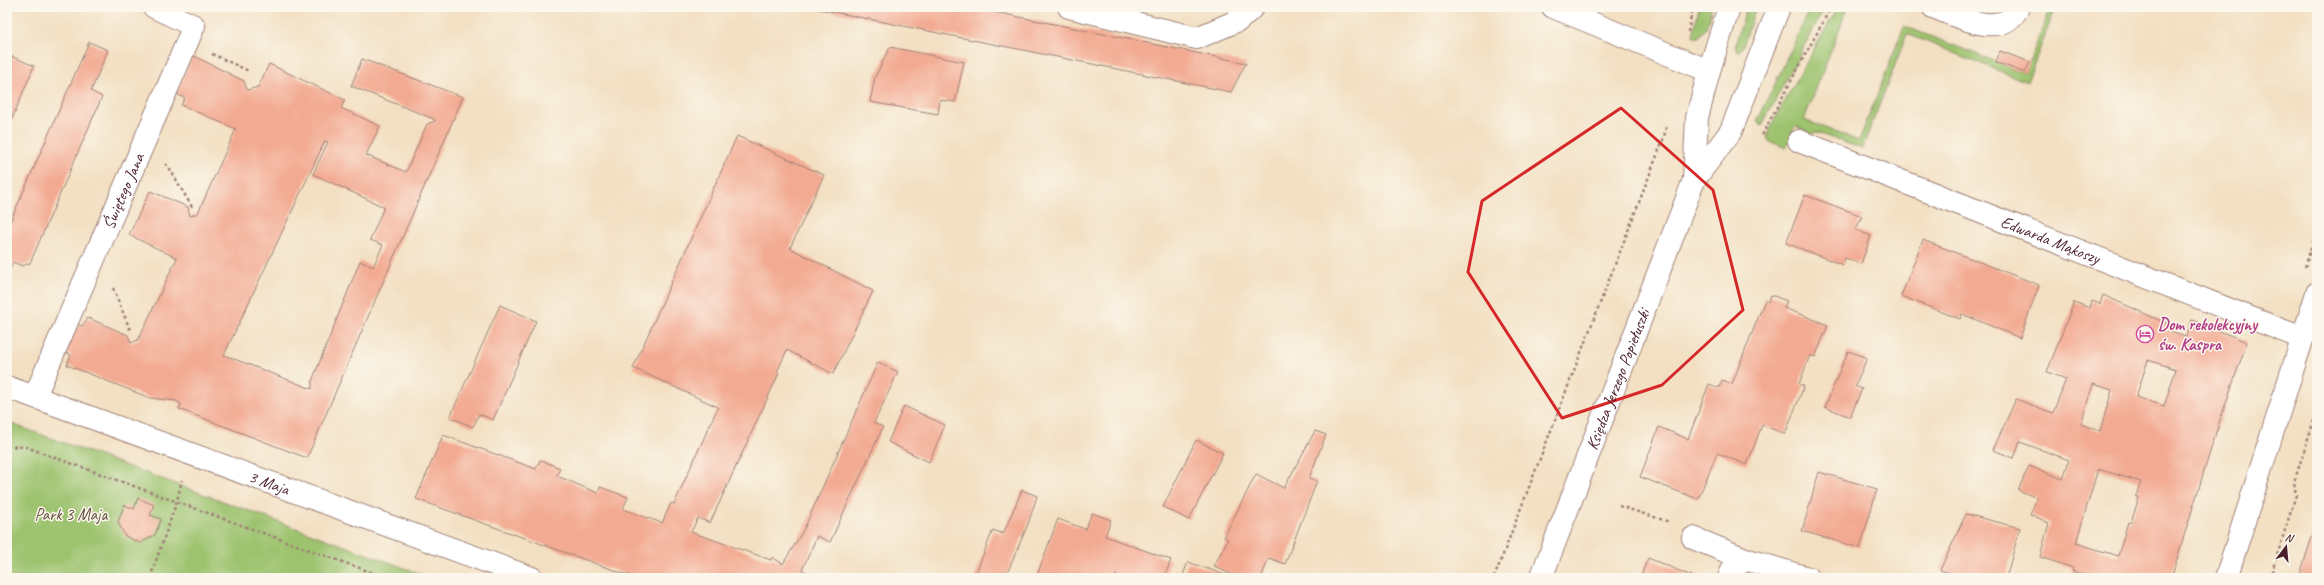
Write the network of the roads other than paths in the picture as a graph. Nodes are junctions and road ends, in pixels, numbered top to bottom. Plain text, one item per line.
1 (154, 7) edge
2 (1069, 7) edge
3 (1253, 7) edge
4 (1553, 7) edge
5 (1729, 7) edge
6 (1779, 7) edge
7 (1934, 7) edge
8 (2018, 7) edge
9 (1709, 71) junction
10 (1799, 141) dead end
11 (1694, 180) junction
12 (2317, 293) edge
13 (2302, 338) junction
14 (7, 386) edge
15 (35, 396) junction
16 (1693, 538) road end
17 (1745, 559) junction
18 (532, 578) edge
19 (1541, 578) edge
20 (1729, 578) edge
21 (1808, 578) edge
22 (2226, 578) edge

1 - 15 street, Świętego Jana
2 - 3 street
4 - 9 street
5 - 9 street, Księdza Jerzego Popiełuszki
6 - 11 street, Księdza Jerzego Popiełuszki
7 - 8 street
9 - 11 street, Księdza Jerzego Popiełuszki
10 - 13 street, Edwarda Mąkoszy
11 - 19 street, Księdza Jerzego Popiełuszki
12 - 13 street
13 - 22 street
14 - 15 street, 3 Maja
15 - 18 street, 3 Maja
16 - 17 street
17 - 20 street
17 - 21 street

